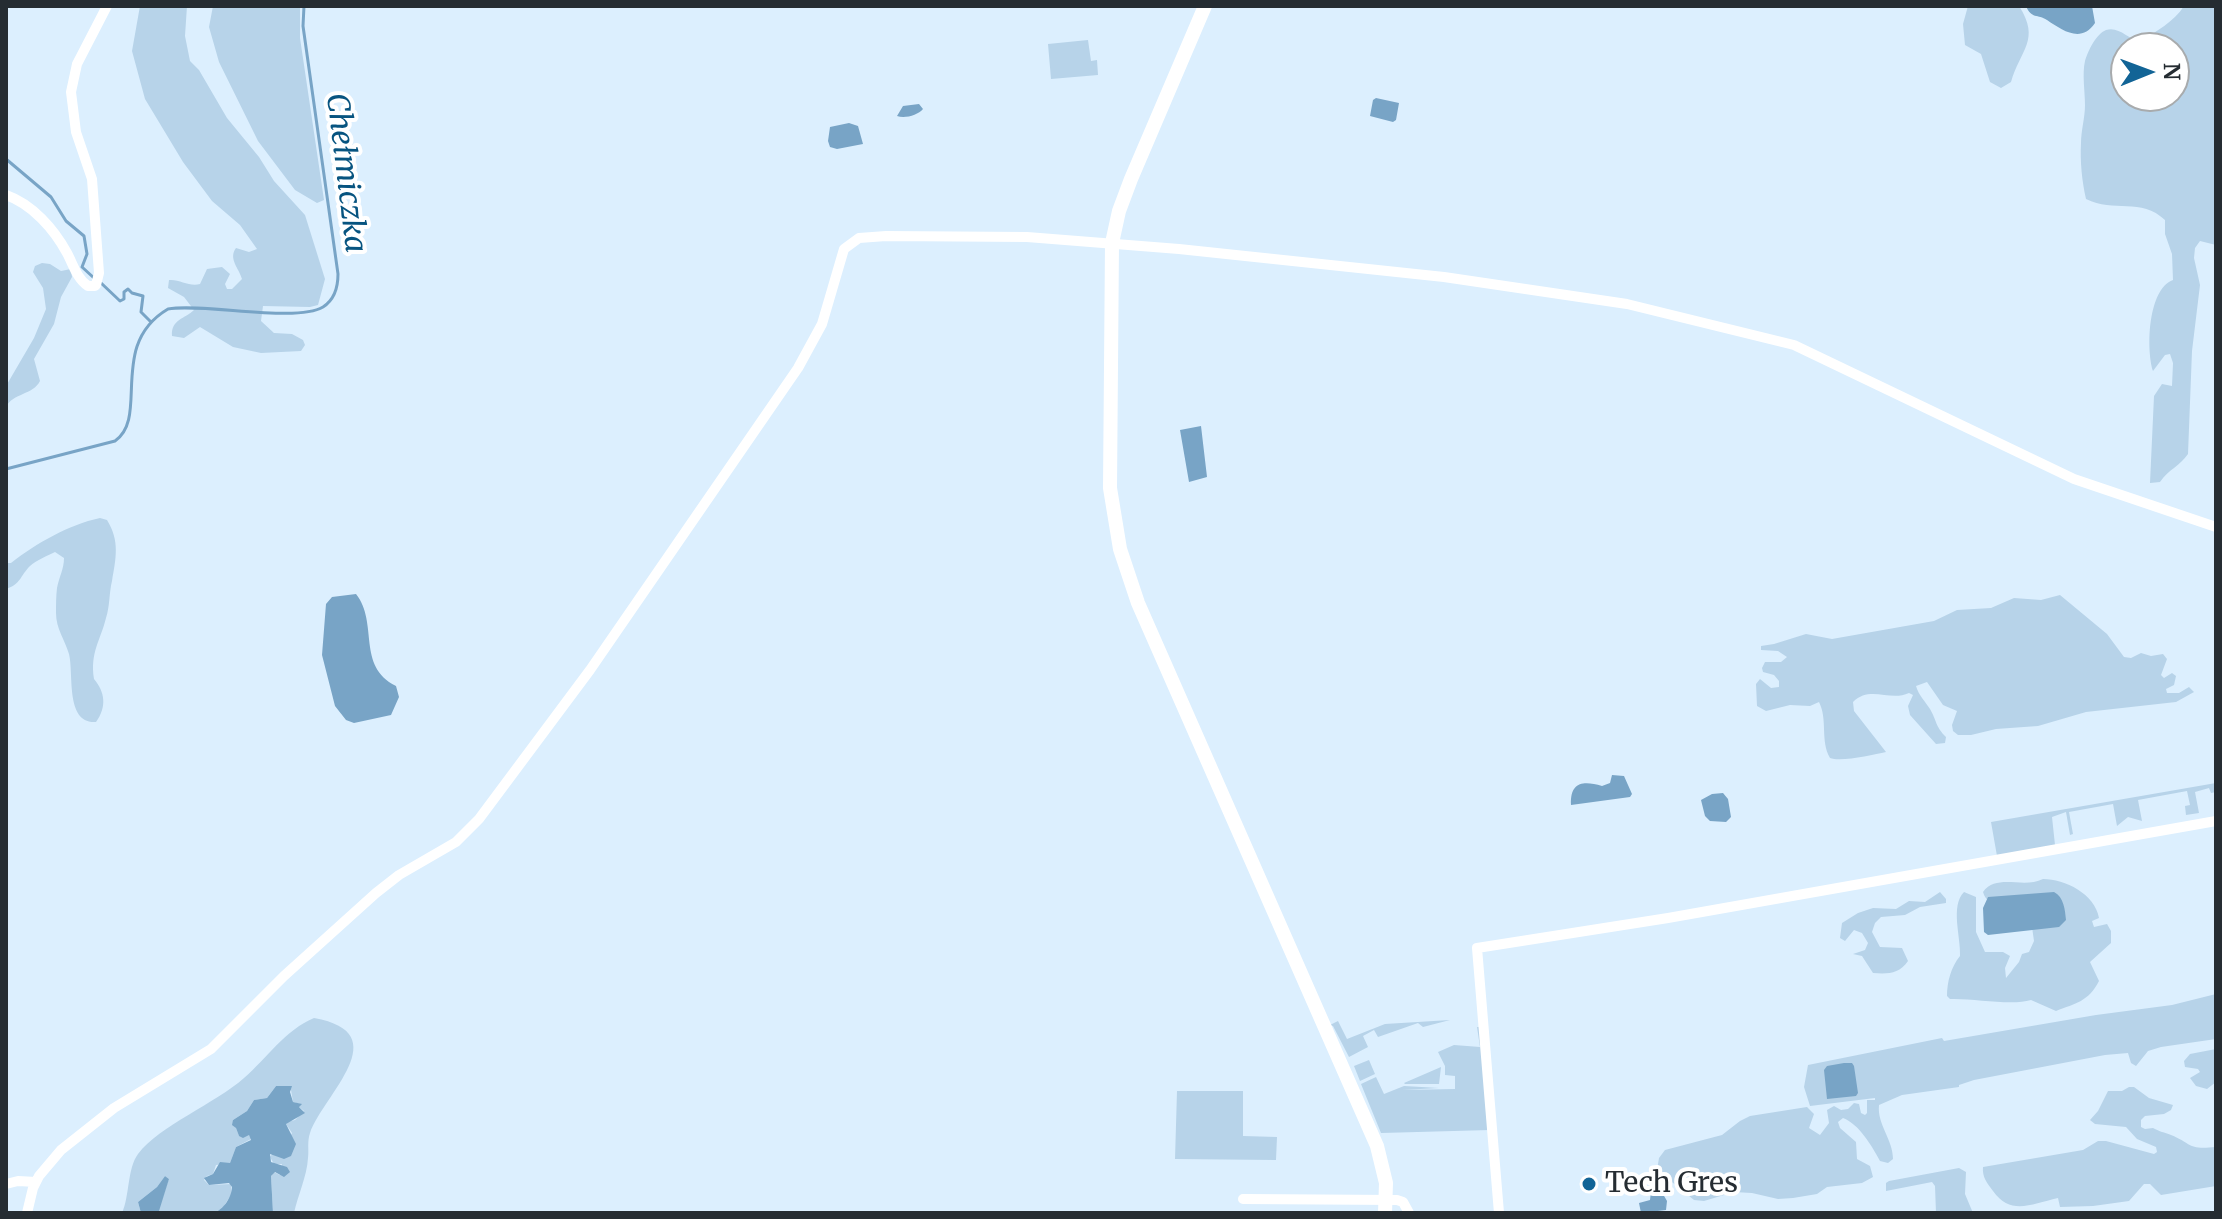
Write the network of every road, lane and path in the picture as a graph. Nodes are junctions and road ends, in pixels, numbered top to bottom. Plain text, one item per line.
1 (1205, 6) edge
2 (107, 7) edge
3 (6, 195) edge
4 (1112, 243) junction
5 (2216, 527) edge
6 (2216, 821) edge
7 (36, 1182) junction
8 (6, 1184) edge
9 (1243, 1199) dead end
10 (1386, 1207) edge
11 (27, 1213) edge
12 (1409, 1213) edge
13 (1499, 1213) edge

1 - 4 main road
2 - 3 street
4 - 5 street
4 - 7 street
4 - 10 main road
6 - 13 street
7 - 8 street
7 - 11 street
9 - 10 street
10 - 12 street

